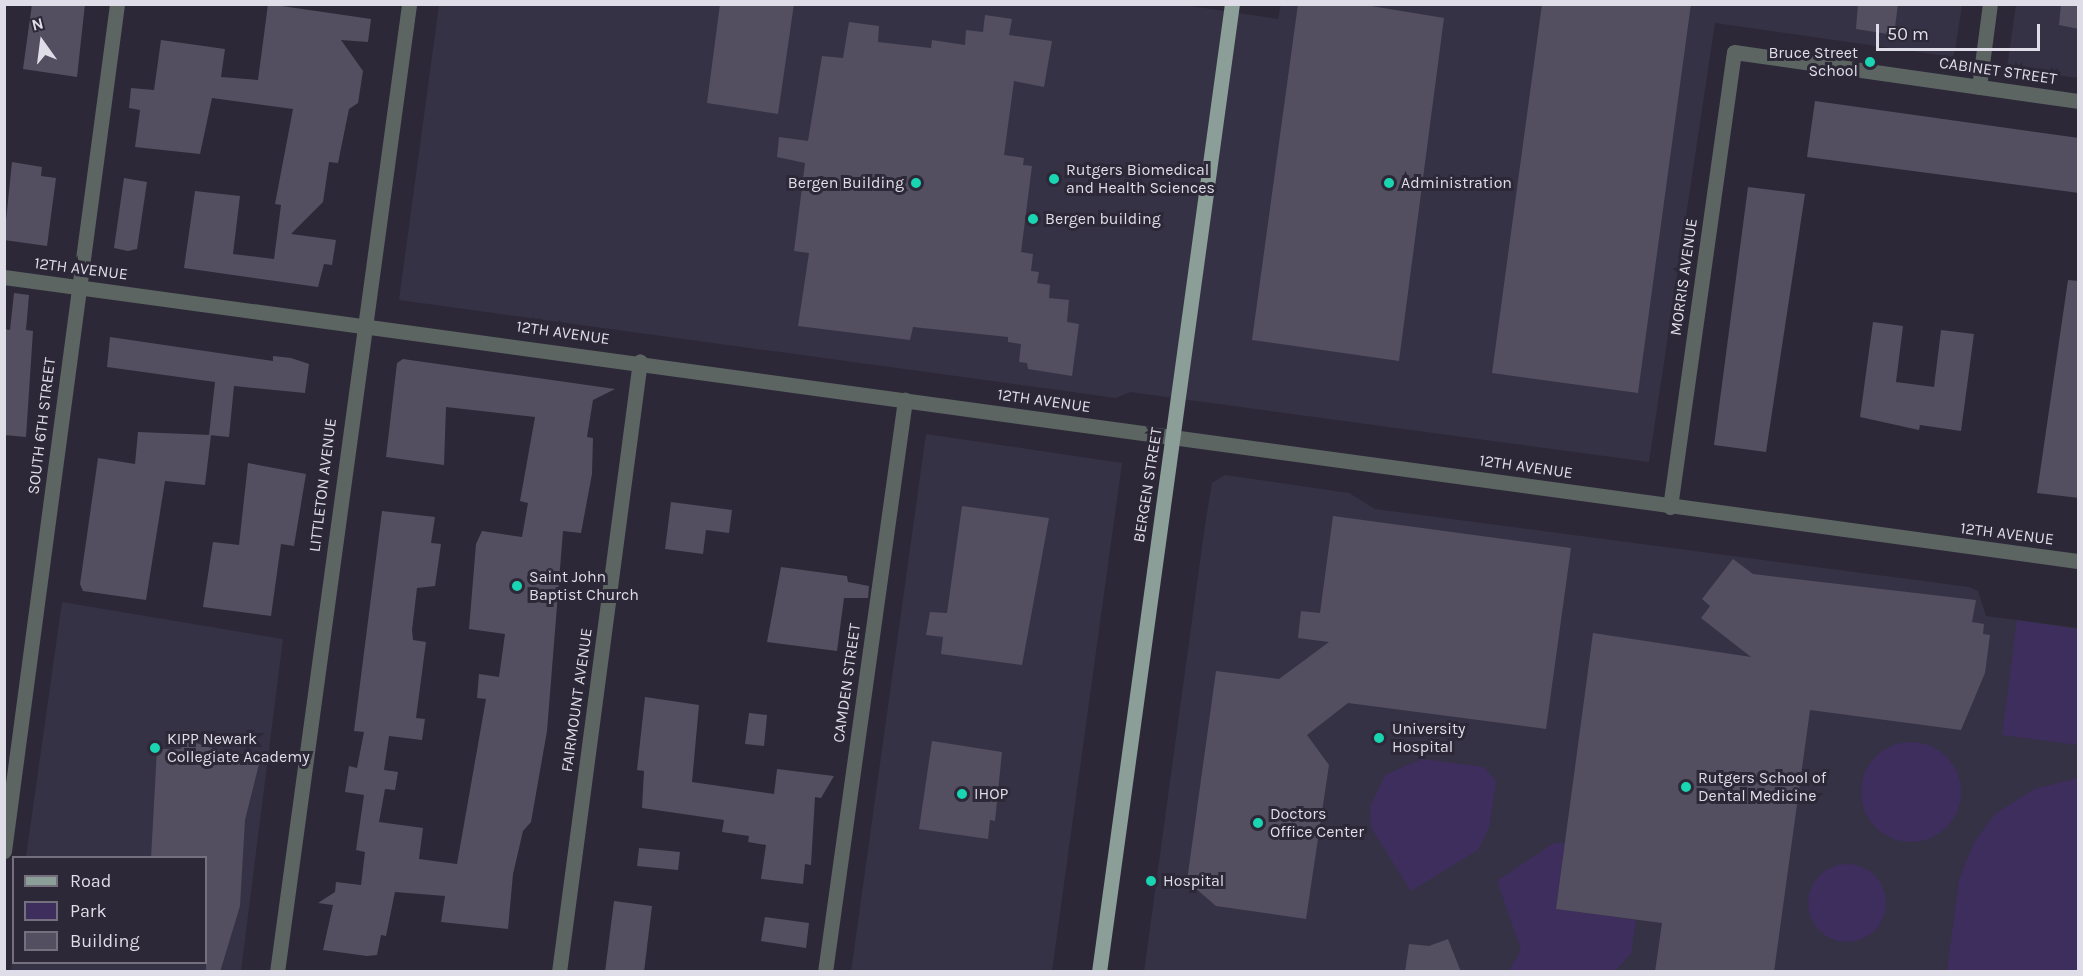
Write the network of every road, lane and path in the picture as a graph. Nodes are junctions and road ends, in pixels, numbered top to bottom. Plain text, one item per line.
1 (117, 4) edge
2 (409, 4) edge
3 (1232, 4) edge
4 (1990, 4) edge
5 (1734, 52) joint
6 (1979, 87) junction
7 (2079, 101) edge
8 (4, 277) edge
9 (78, 286) junction
10 (362, 324) junction
11 (640, 361) junction
12 (905, 400) junction
13 (1174, 437) junction
14 (1670, 507) junction
15 (2079, 561) edge
16 (4, 851) edge
17 (277, 972) edge
18 (559, 972) edge
19 (825, 972) edge
20 (1099, 972) edge

1 - 9 street, SOUTH 6TH STREET
2 - 10 street, LITTLETON AVENUE
3 - 13 main road, BERGEN STREET
4 - 6 street
5 - 6 street, CABINET STREET
5 - 14 street, MORRIS AVENUE
6 - 7 street, CABINET STREET
8 - 9 street, 12TH AVENUE
9 - 10 street, 12TH AVENUE
9 - 16 street, SOUTH 6TH STREET
10 - 11 street, 12TH AVENUE
10 - 17 street, LITTLETON AVENUE
11 - 12 street, 12TH AVENUE
11 - 18 street, FAIRMOUNT AVENUE
12 - 13 street, 12TH AVENUE
12 - 19 street, CAMDEN STREET
13 - 14 street, 12TH AVENUE
13 - 20 main road, BERGEN STREET
14 - 15 street, 12TH AVENUE

